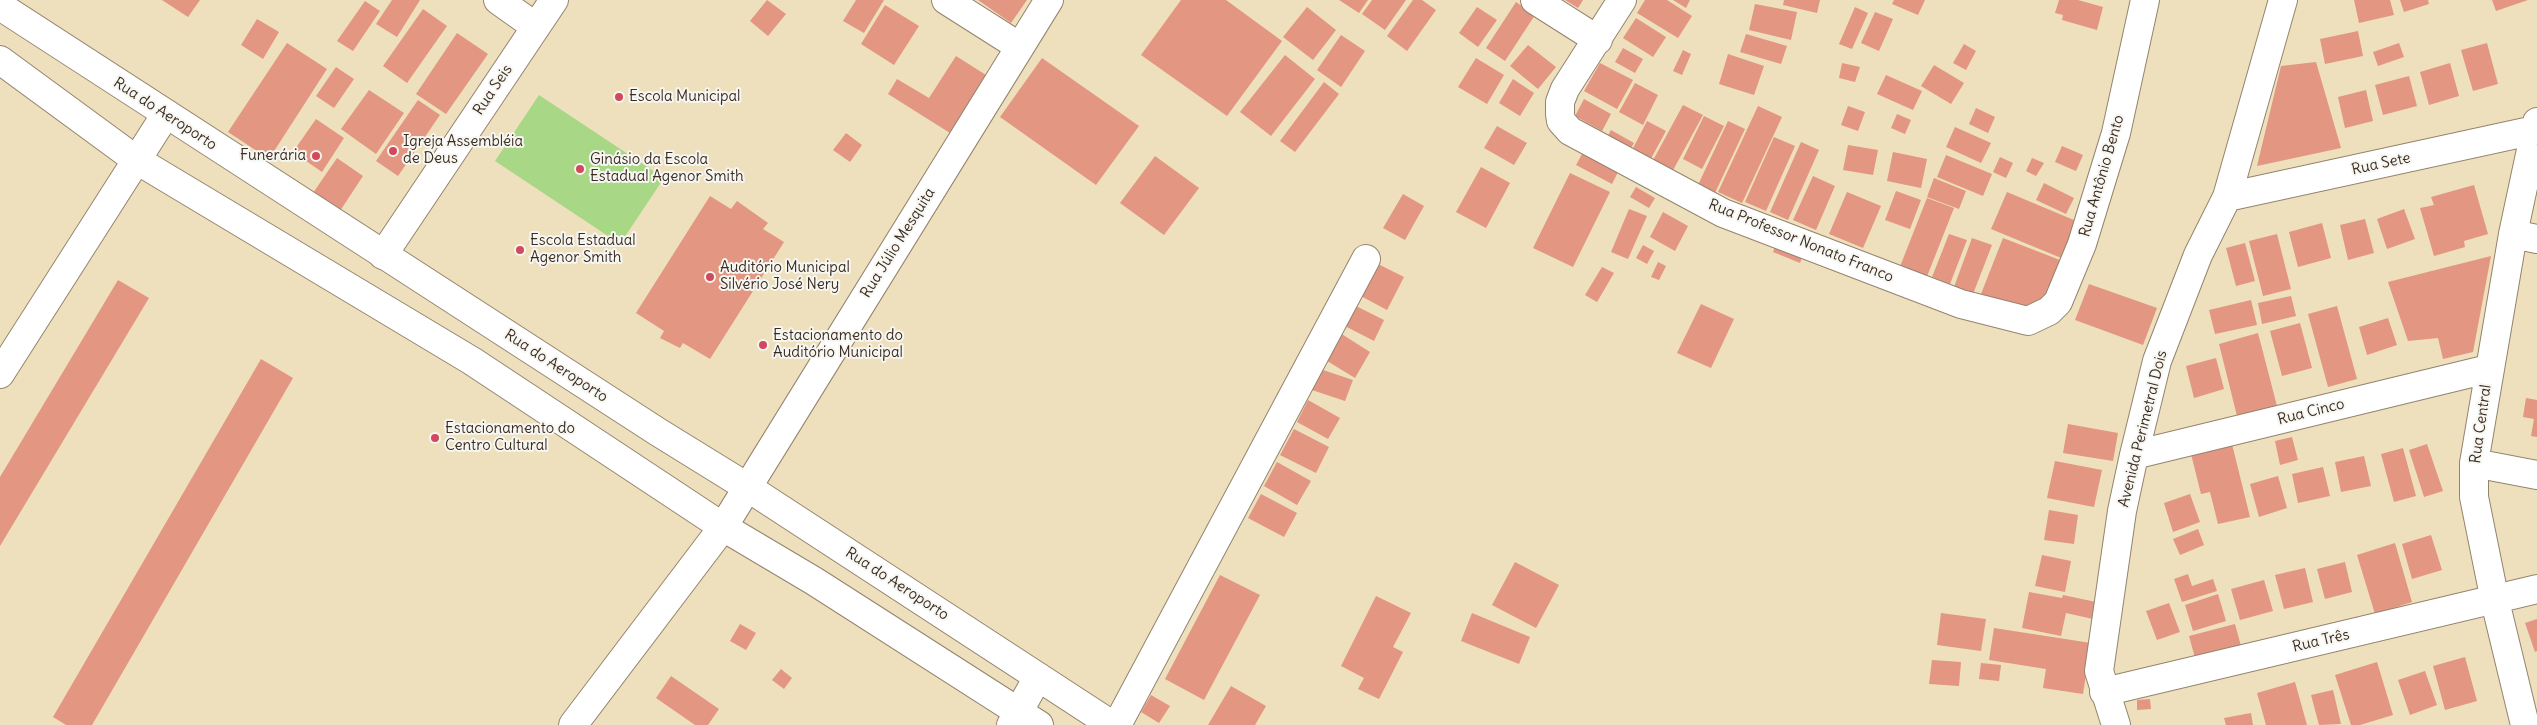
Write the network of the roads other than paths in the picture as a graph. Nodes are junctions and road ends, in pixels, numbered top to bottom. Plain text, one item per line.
1 (498, 0) edge
2 (554, 0) edge
3 (946, 0) edge
4 (1049, 0) edge
5 (1535, 0) edge
6 (1622, 0) edge
7 (2145, 0) edge
8 (2283, 0) edge
9 (0, 6) edge
10 (536, 27) junction
11 (1598, 40) junction
12 (1020, 47) junction
13 (0, 60) edge
14 (166, 114) junction
15 (2536, 126) edge
16 (136, 159) junction
17 (2227, 197) junction
18 (2525, 236) edge
19 (383, 255) junction
20 (1366, 259) dead end
21 (2016, 318) joint
22 (2488, 369) junction
23 (0, 374) edge
24 (2134, 455) junction
25 (2474, 463) junction
26 (2537, 476) edge
27 (748, 487) junction
28 (723, 527) junction
29 (2537, 590) edge
30 (2495, 601) junction
31 (1038, 677) junction
32 (2104, 692) junction
33 (1023, 721) edge
34 (573, 725) edge
35 (1112, 725) edge
36 (1117, 725) edge
37 (2116, 725) edge
38 (2525, 725) edge

1 - 10 street
2 - 10 street, Rua Seis
3 - 12 street
4 - 12 street, Rua Júlio Mesquita
5 - 11 street
6 - 11 street
7 - 21 street, Rua Antônio Bento
8 - 17 street, Avenida Perimetral Dois
9 - 14 street, Rua do Aeroporto
10 - 19 street, Rua Seis
11 - 21 street, Rua Professor Nonato Franco
12 - 27 street, Rua Júlio Mesquita
13 - 16 street
14 - 16 street
14 - 19 street, Rua do Aeroporto
15 - 17 street, Rua Sete
15 - 18 street, Rua Central
16 - 23 street
16 - 28 street
17 - 24 street, Avenida Perimetral Dois
18 - 22 street, Rua Central
19 - 27 street, Rua do Aeroporto
20 - 36 street
22 - 24 street, Rua Cinco
22 - 25 street, Rua Central
24 - 32 street, Avenida Perimetral Dois
25 - 26 street
25 - 30 street, Rua Central
27 - 28 street, Rua Júlio Mesquita
27 - 31 street, Rua do Aeroporto
28 - 33 street
28 - 34 street, Rua Júlio Mesquita
29 - 30 street, Rua Três
30 - 32 street, Rua Três
30 - 38 street, Rua Central
31 - 33 street
31 - 35 street, Rua do Aeroporto
32 - 37 street, Avenida Perimetral Dois

